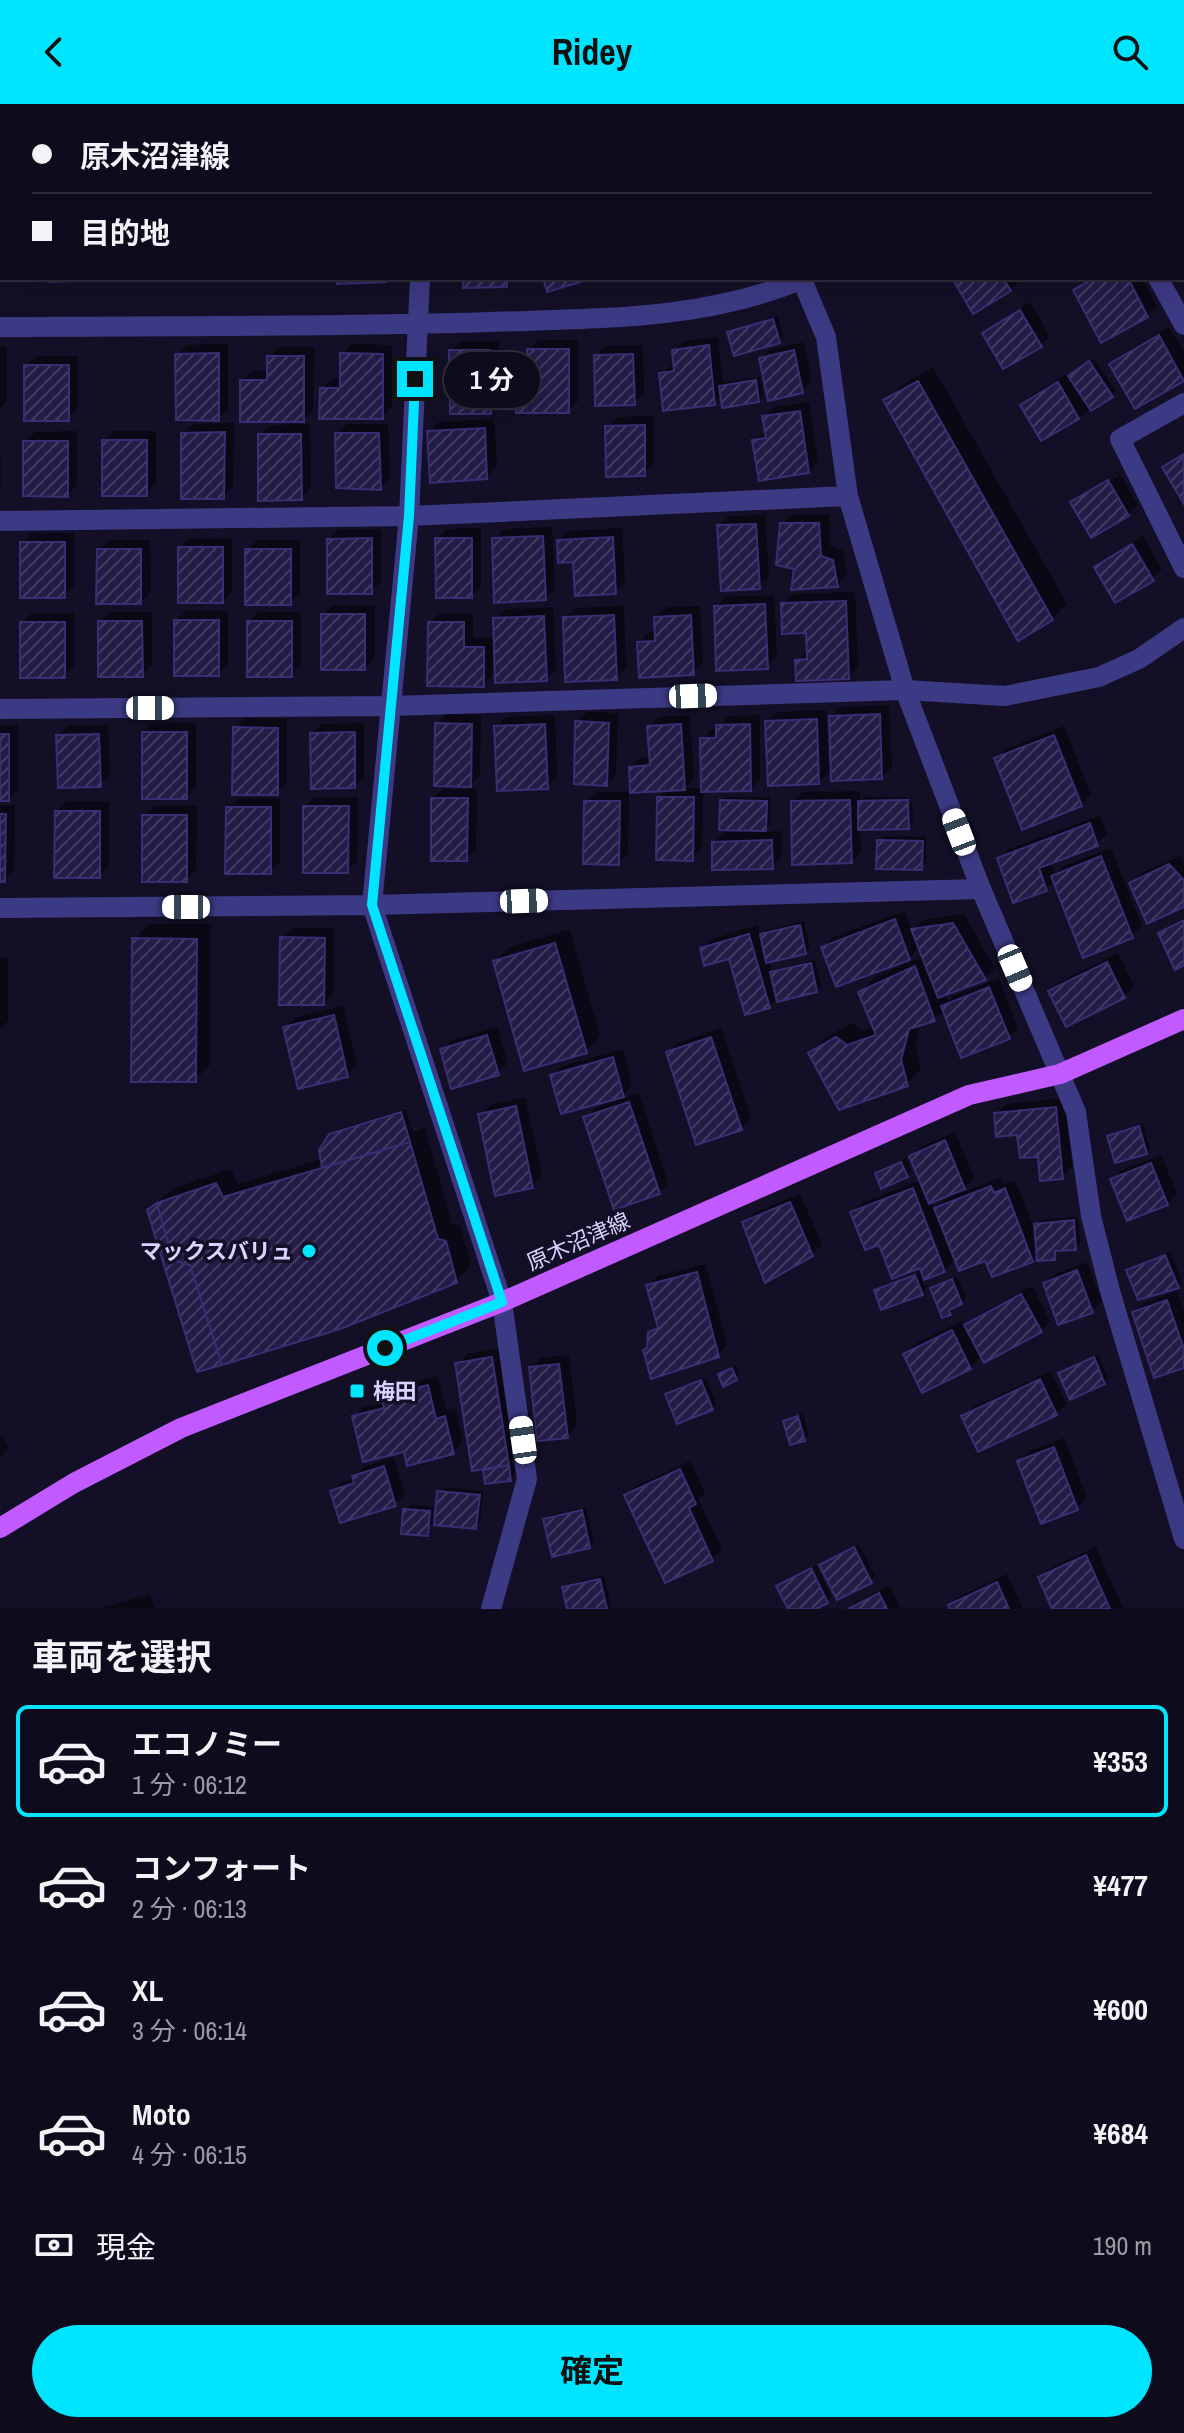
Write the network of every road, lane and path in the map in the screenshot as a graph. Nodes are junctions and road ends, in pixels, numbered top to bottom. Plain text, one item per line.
1 (420, 280) edge
2 (800, 280) edge
3 (803, 280) edge
4 (1159, 280) edge
5 (417, 324) junction
6 (1184, 325) edge
7 (0, 327) edge
8 (1184, 403) edge
9 (848, 496) junction
10 (409, 516) junction
11 (0, 521) edge
12 (1184, 568) edge
13 (1184, 628) edge
14 (905, 690) junction
15 (391, 706) junction
16 (0, 709) edge
17 (981, 889) junction
18 (372, 905) junction
19 (0, 908) edge
20 (1184, 1019) edge
21 (1060, 1074) junction
22 (502, 1302) junction
23 (0, 1528) edge
24 (1184, 1539) edge
25 (491, 1609) edge

1 - 5 street
2 - 5 street
3 - 9 street
4 - 6 street
5 - 7 street
5 - 10 street
8 - 12 street
9 - 10 street
9 - 14 street
10 - 11 street
10 - 15 street
13 - 14 street
14 - 15 street
14 - 17 street
15 - 16 street
15 - 18 street
17 - 18 street
17 - 21 street
18 - 19 street
18 - 22 street
20 - 21 main road, 原木沼津線
21 - 22 main road, 原木沼津線
21 - 24 street
22 - 23 main road, 原木沼津線
22 - 25 street

